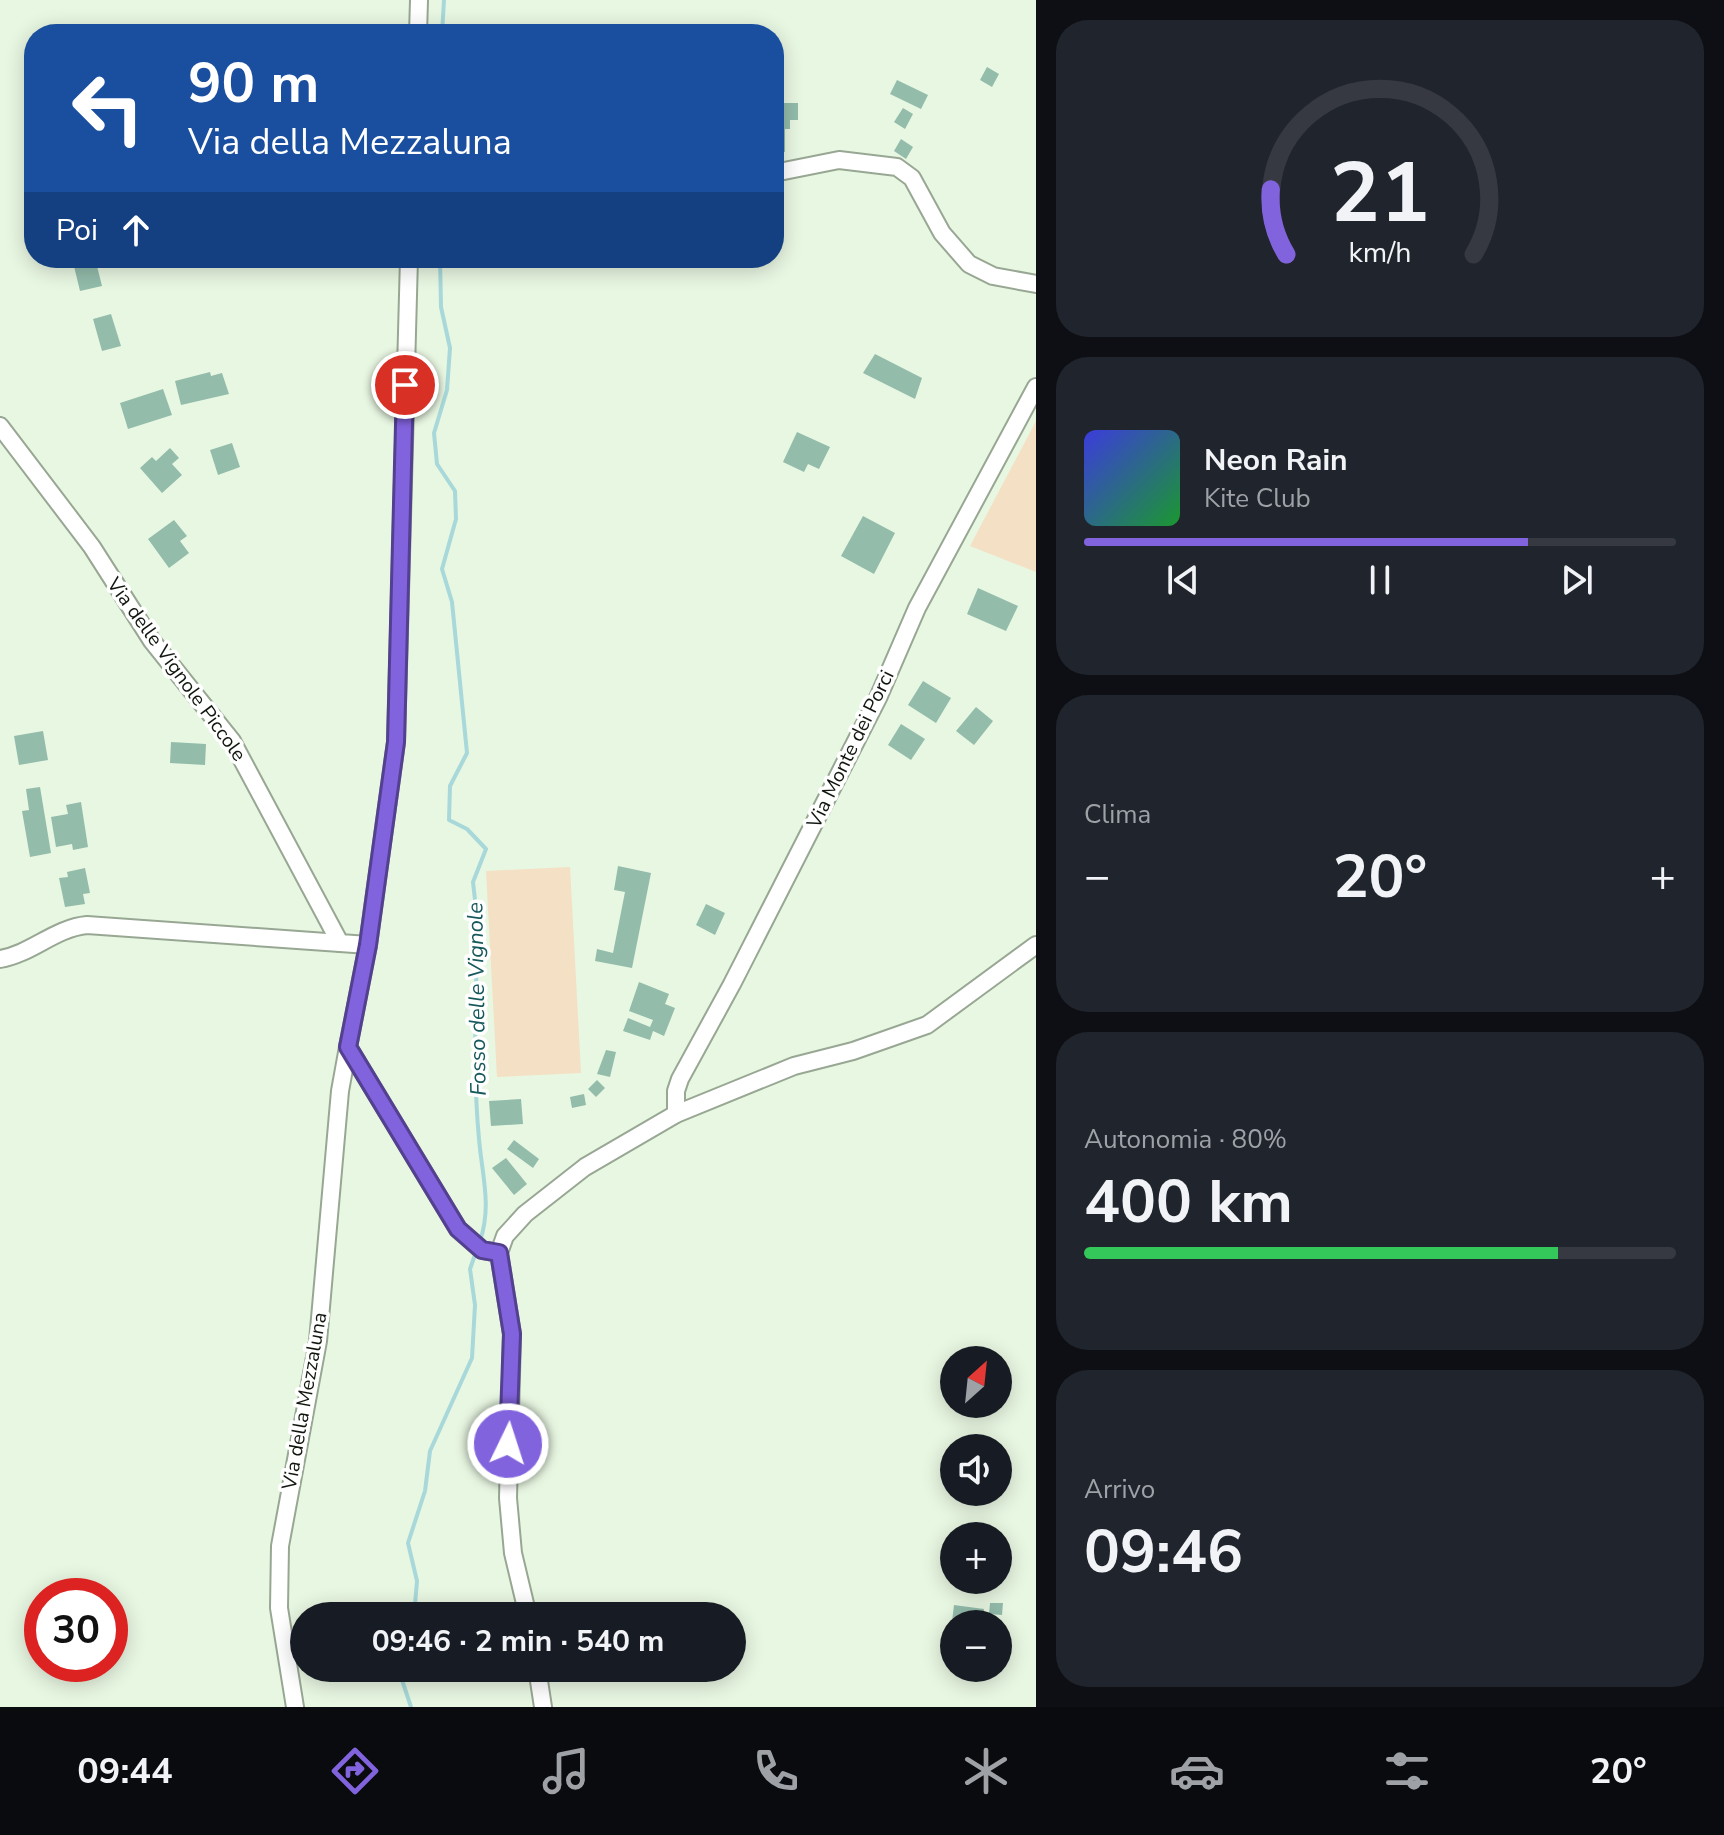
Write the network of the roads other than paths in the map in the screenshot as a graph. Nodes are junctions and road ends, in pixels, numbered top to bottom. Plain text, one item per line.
1 (419, 0) edge
2 (418, 24) edge
3 (784, 171) edge
4 (409, 268) edge
5 (1036, 284) edge
6 (1036, 387) edge
7 (0, 426) edge
8 (340, 943) junction
9 (368, 945) junction
10 (1036, 945) edge
11 (0, 959) edge
12 (348, 1047) junction
13 (676, 1114) junction
14 (499, 1253) junction
15 (525, 1602) edge
16 (539, 1682) edge
17 (295, 1707) edge
18 (543, 1707) edge

1 - 2 street
3 - 5 street
4 - 9 street, Via della Mezzaluna
6 - 13 street, Via Monte dei Porci
7 - 8 street, Via delle Vignole Piccole
8 - 9 street
8 - 11 street
9 - 12 street, Via della Mezzaluna
10 - 13 street
12 - 14 street
12 - 17 street, Via della Mezzaluna
13 - 14 street
14 - 15 street
16 - 18 street

